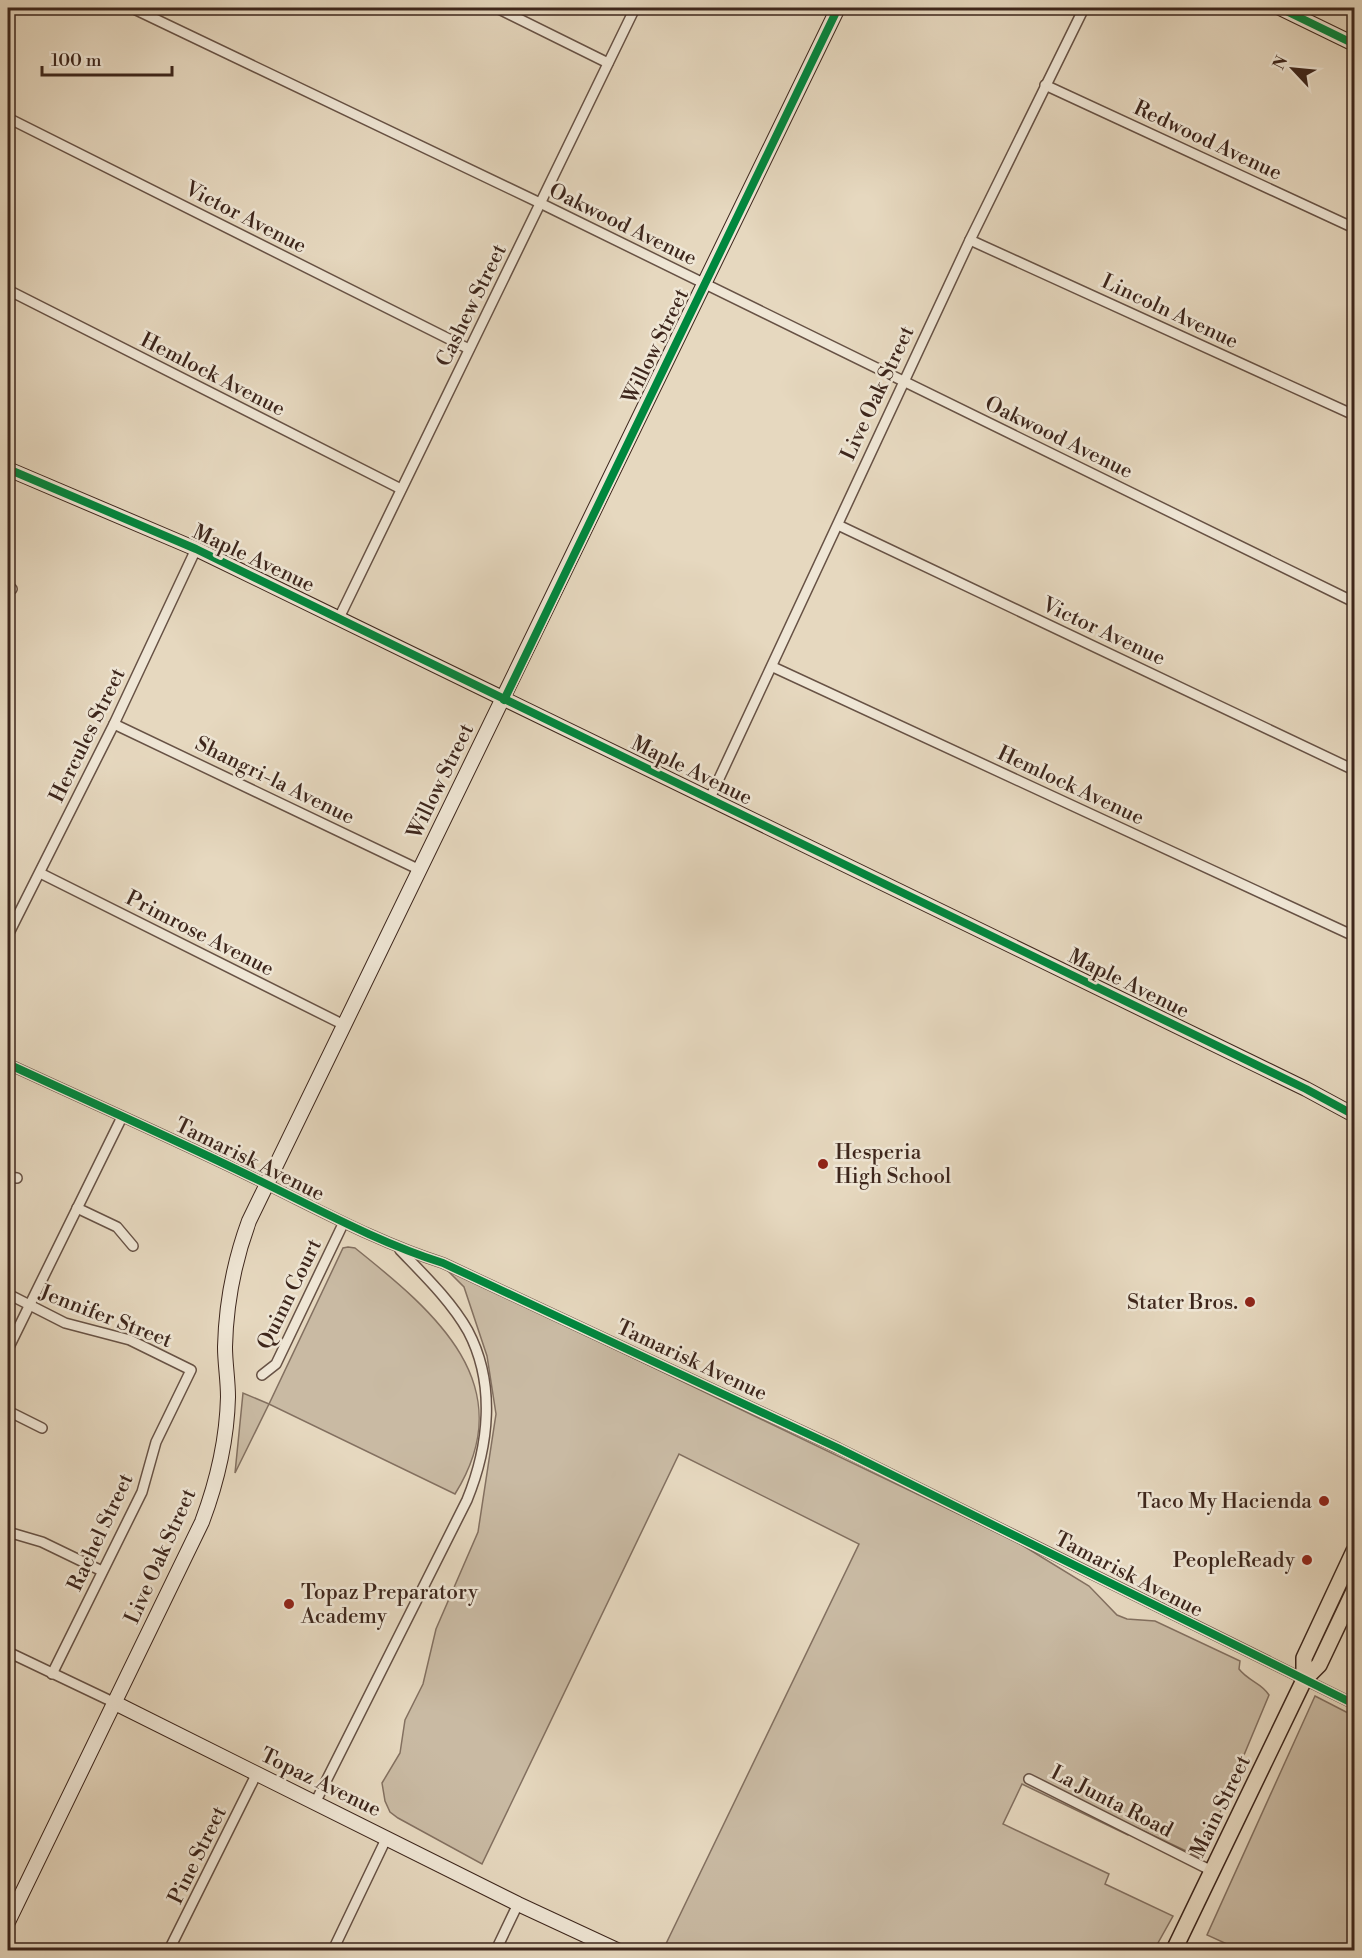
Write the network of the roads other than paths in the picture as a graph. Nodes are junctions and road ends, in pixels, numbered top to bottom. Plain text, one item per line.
1 (132, 8) edge
2 (497, 8) edge
3 (635, 8) edge
4 (838, 8) edge
5 (1084, 8) edge
6 (1280, 8) edge
7 (1354, 44) edge
8 (608, 63) junction
9 (1046, 85) junction
10 (8, 118) edge
11 (540, 203) junction
12 (1354, 228) edge
13 (970, 240) junction
14 (704, 284) junction
15 (8, 290) edge
16 (469, 349) junction
17 (905, 382) junction
18 (1354, 415) edge
19 (8, 469) edge
20 (401, 489) junction
21 (838, 525) junction
22 (196, 549) junction
23 (1354, 602) edge
24 (339, 618) junction
25 (773, 667) junction
26 (504, 700) junction
27 (114, 724) junction
28 (1354, 770) edge
29 (710, 798) junction
30 (420, 870) junction
31 (40, 873) junction
32 (8, 935) edge
33 (1354, 936) edge
34 (344, 1025) junction
35 (8, 1064) edge
36 (1354, 1115) edge
37 (122, 1117) junction
38 (265, 1184) junction
39 (77, 1208) junction
40 (343, 1224) junction
41 (133, 1246) dead end
42 (400, 1250) junction
43 (8, 1294) edge
44 (29, 1305) junction
45 (8, 1349) edge
46 (191, 1370) joint
47 (261, 1375) dead end
48 (8, 1411) edge
49 (42, 1428) dead end
50 (8, 1532) edge
51 (1354, 1551) edge
52 (102, 1571) junction
53 (1354, 1591) edge
54 (8, 1652) edge
55 (52, 1674) junction
56 (1304, 1680) junction
57 (115, 1703) junction
58 (1354, 1704) edge
59 (256, 1775) junction
60 (1029, 1779) dead end
61 (315, 1803) junction
62 (387, 1837) junction
63 (1212, 1871) junction
64 (518, 1904) junction
65 (8, 1922) edge
66 (170, 1950) edge
67 (333, 1950) edge
68 (496, 1950) edge
69 (617, 1950) edge
70 (1174, 1950) edge

1 - 11 street, Oakwood Avenue
2 - 8 street
3 - 8 street, Cashew Street
4 - 14 street, Willow Street
5 - 9 street, Live Oak Street
6 - 7 street
8 - 11 street, Cashew Street
9 - 12 street, Redwood Avenue
9 - 13 street, Live Oak Street
10 - 16 street, Victor Avenue
11 - 14 street, Oakwood Avenue
11 - 16 street, Cashew Street
13 - 17 street, Live Oak Street
13 - 18 street, Lincoln Avenue
14 - 17 street, Oakwood Avenue
14 - 26 street, Willow Street
15 - 20 street, Hemlock Avenue
16 - 20 street, Cashew Street
17 - 21 street, Live Oak Street
17 - 23 street, Oakwood Avenue
19 - 22 street, Maple Avenue
20 - 24 street, Cashew Street
21 - 25 street, Live Oak Street
21 - 28 street, Victor Avenue
22 - 24 street, Maple Avenue
22 - 27 street, Hercules Street
24 - 26 street, Maple Avenue
25 - 29 street, Live Oak Street
25 - 33 street, Hemlock Avenue
26 - 29 street, Maple Avenue
26 - 30 street, Willow Street
27 - 30 street, Shangri-la Avenue
27 - 31 street, Hercules Street
29 - 36 street, Maple Avenue
30 - 34 street, Willow Street
31 - 32 street, Hercules Street
31 - 34 street, Primrose Avenue
34 - 38 street, Willow Street
35 - 37 street, Tamarisk Avenue
37 - 38 street, Tamarisk Avenue
37 - 39 street
38 - 40 street, Tamarisk Avenue
38 - 57 street, Live Oak Street
39 - 41 street
39 - 44 street
40 - 42 street, Tamarisk Avenue
40 - 47 street, Quinn Court
42 - 56 street, Tamarisk Avenue
42 - 61 street
43 - 44 street, Jennifer Street
44 - 45 street
44 - 46 street, Jennifer Street
46 - 52 street, Rachel Street
48 - 49 street
50 - 52 street
51 - 56 main road, Main Street
52 - 55 street, Rachel Street
53 - 56 main road, Main Street
54 - 55 street, Topaz Avenue
55 - 57 street, Topaz Avenue
56 - 58 street, Tamarisk Avenue
56 - 63 main road, Main Street
57 - 59 street, Topaz Avenue
57 - 65 street, Live Oak Street
59 - 61 street, Topaz Avenue
59 - 66 street, Pine Street
60 - 63 street, La Junta Road
61 - 62 street, Topaz Avenue
62 - 64 street, Topaz Avenue
62 - 67 street
63 - 70 main road, Main Street
64 - 68 street
64 - 69 street, Topaz Avenue

